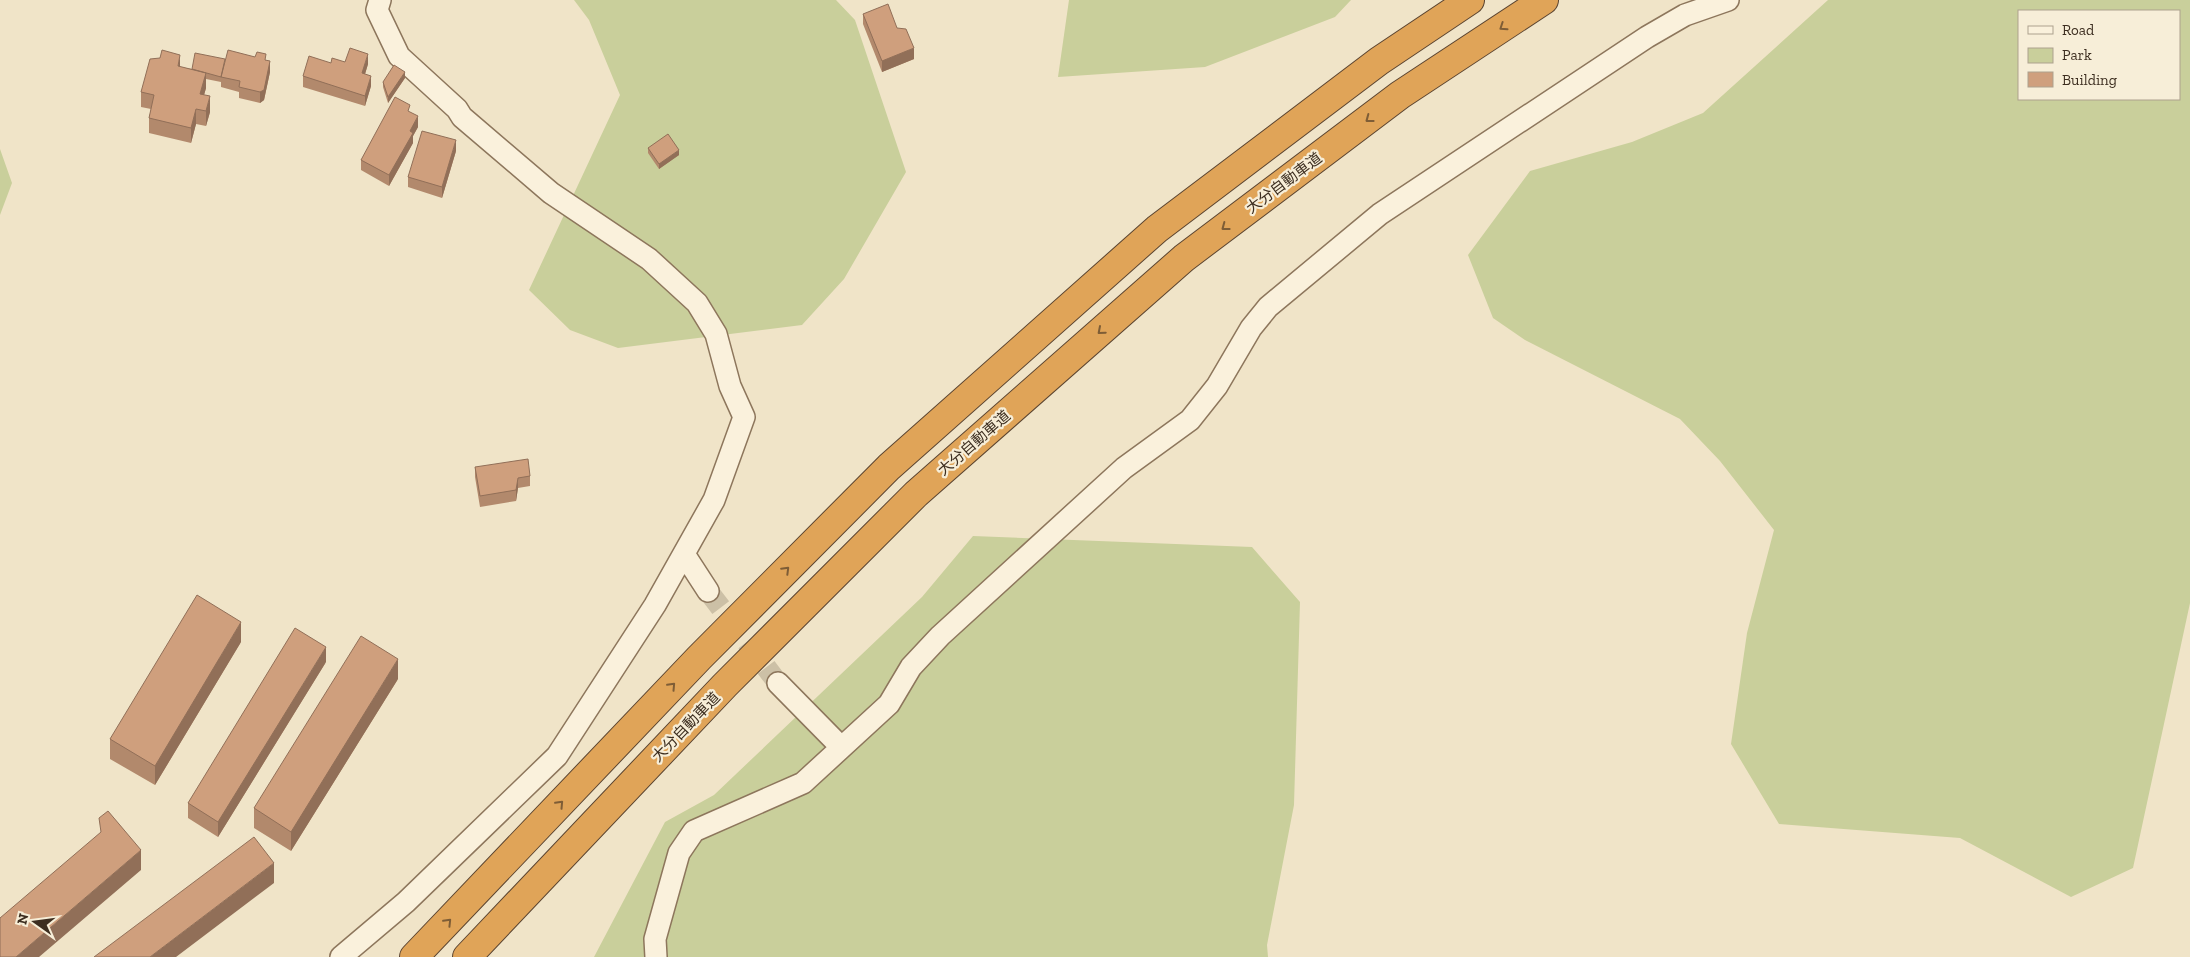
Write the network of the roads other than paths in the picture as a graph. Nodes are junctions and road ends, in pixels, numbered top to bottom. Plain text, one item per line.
1 (380, 0) edge
2 (1470, 0) edge
3 (1544, 0) edge
4 (1728, 0) edge
5 (684, 554) junction
6 (708, 591) tunnel mouth
7 (778, 683) tunnel mouth
8 (841, 747) junction
9 (341, 957) edge
10 (414, 957) edge
11 (467, 957) edge
12 (656, 957) edge

1 - 5 street
10 -> 2 highway
3 -> 11 highway, 大分自動車道
4 - 8 street
5 - 6 street
5 - 9 street
7 - 8 street
8 - 12 street

